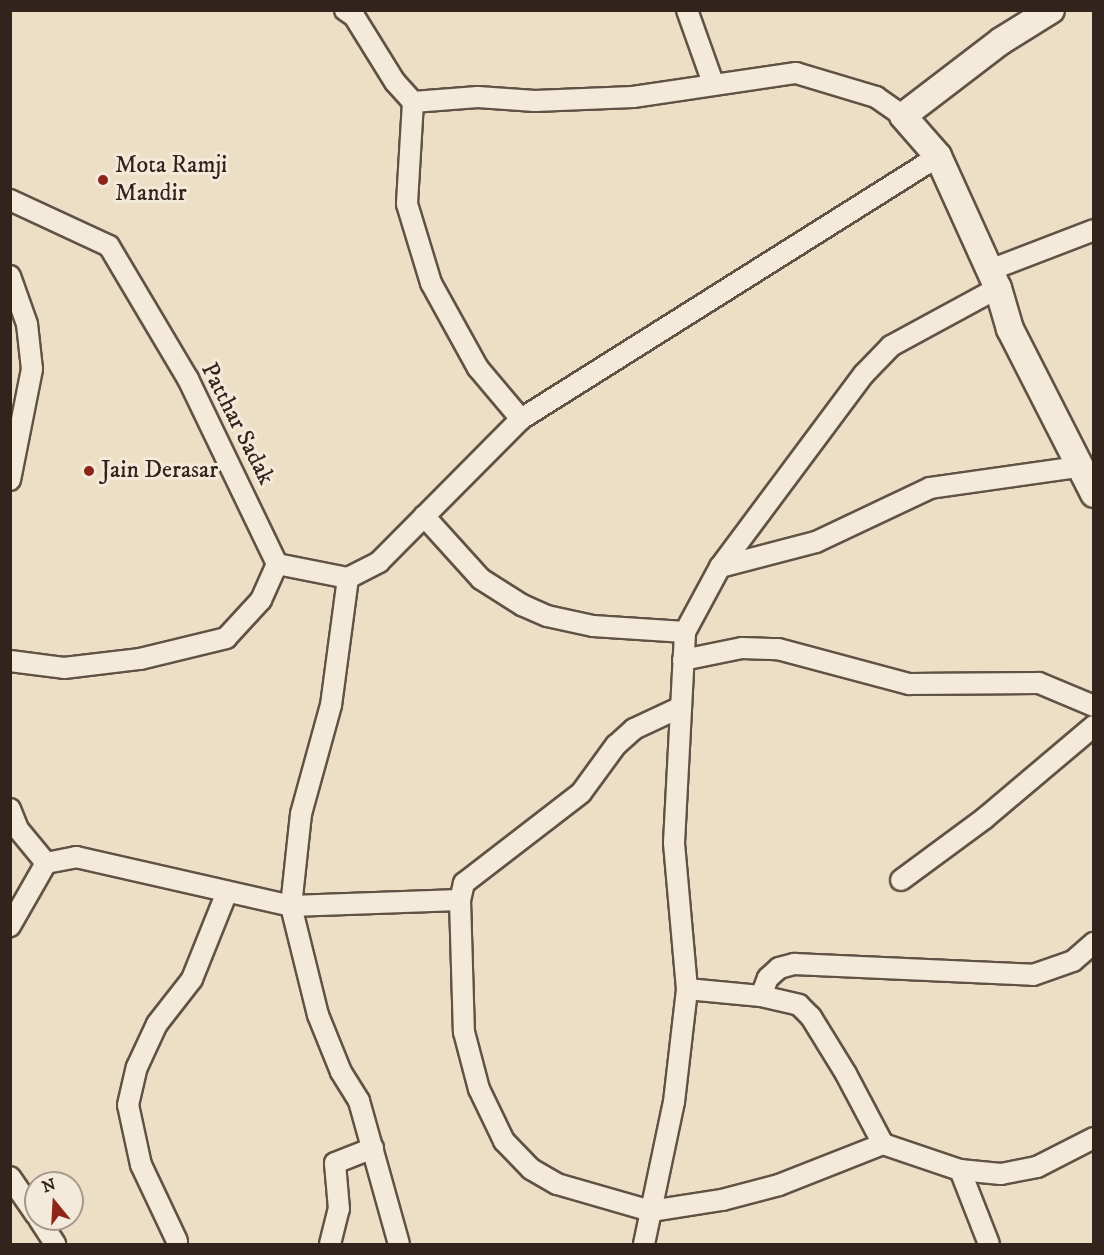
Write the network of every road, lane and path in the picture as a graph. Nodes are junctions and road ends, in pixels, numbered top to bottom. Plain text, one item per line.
1 (687, 10) edge
2 (1051, 10) edge
3 (347, 11) edge
4 (713, 83) junction
5 (413, 102) junction
6 (903, 116) junction
7 (938, 156) junction
8 (10, 200) edge
9 (1094, 230) edge
10 (10, 276) edge
11 (994, 279) junction
12 (521, 419) junction
13 (1078, 467) junction
14 (10, 480) edge
15 (1094, 494) edge
16 (424, 516) junction
17 (277, 564) junction
18 (720, 567) junction
19 (348, 578) junction
20 (685, 632) junction
21 (683, 660) junction
22 (10, 662) edge
23 (1094, 706) edge
24 (681, 707) junction
25 (1094, 726) edge
26 (12, 816) edge
27 (46, 862) junction
28 (901, 880) dead end
29 (226, 892) junction
30 (460, 900) junction
31 (291, 906) junction
32 (10, 926) edge
33 (1094, 943) edge
34 (687, 989) junction
35 (761, 996) junction
36 (1094, 1138) edge
37 (883, 1144) junction
38 (373, 1148) junction
39 (960, 1170) junction
40 (10, 1177) edge
41 (24, 1197) edge
42 (651, 1211) junction
43 (46, 1231) edge
44 (177, 1241) dead end
45 (55, 1245) edge
46 (330, 1245) edge
47 (399, 1245) edge
48 (644, 1245) edge
49 (988, 1245) edge

1 - 4 street
2 - 6 street
3 - 5 street
4 - 5 street
4 - 6 street
5 - 12 street
6 - 7 street
7 - 11 street
7 - 12 street
8 - 17 street, Patthar Sadak
9 - 11 street
10 - 14 street
11 - 13 street
11 - 18 street
12 - 16 street
13 - 15 street
13 - 18 street
16 - 19 street
16 - 20 street
17 - 19 street
17 - 22 street
18 - 20 street
19 - 31 street
20 - 21 street
21 - 23 street
21 - 24 street
24 - 30 street
24 - 34 street
25 - 28 street
26 - 27 street
27 - 29 street
27 - 32 street
29 - 31 street
29 - 44 street
30 - 31 street
30 - 42 street
31 - 38 street
33 - 35 street
34 - 35 street
34 - 42 street
35 - 37 street
36 - 39 street
37 - 39 street
37 - 42 street
38 - 46 street
38 - 47 street
39 - 49 street
40 - 41 street
42 - 48 street
43 - 45 street

